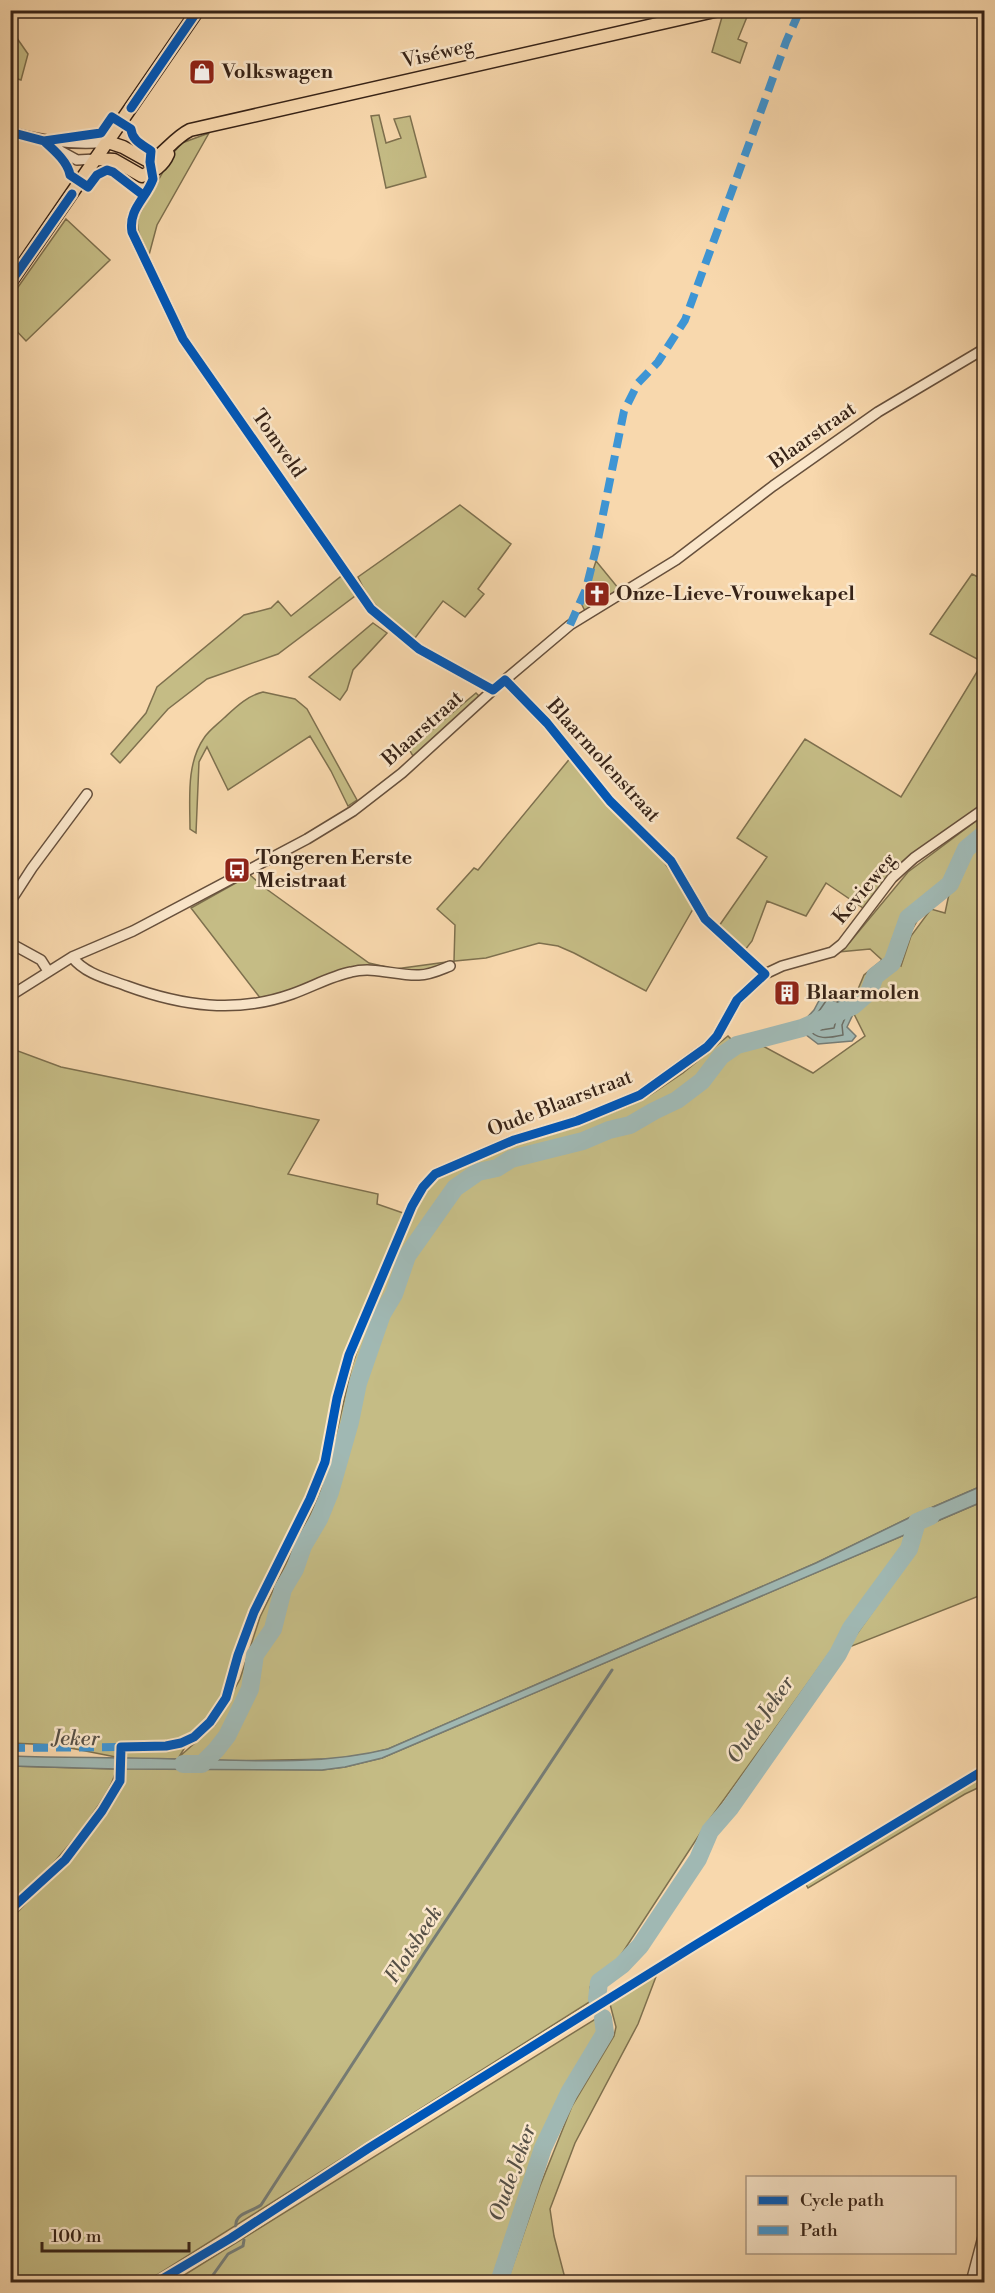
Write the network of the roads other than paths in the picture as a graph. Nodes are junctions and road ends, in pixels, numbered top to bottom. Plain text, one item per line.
1 (198, 10) edge
2 (719, 10) edge
3 (10, 132) edge
4 (44, 141) junction
5 (108, 142) junction
6 (96, 159) junction
7 (148, 170) junction
8 (10, 282) edge
9 (984, 349) edge
10 (505, 680) junction
11 (493, 690) junction
12 (87, 794) dead end
13 (984, 809) edge
14 (10, 902) edge
15 (10, 942) edge
16 (72, 957) junction
17 (450, 966) dead end
18 (48, 971) junction
19 (765, 974) junction
20 (10, 996) edge
21 (412, 1206) dead end
22 (984, 2233) edge
23 (971, 2283) edge

1 - 5 main road
2 - 7 main road, Viséweg
3 - 4 street
4 - 5 street
4 - 6 street
5 - 6 main road
5 - 7 main road
6 - 7 main road
6 - 8 main road
7 - 11 street, Tomveld
9 - 10 street, Blaarstraat
10 - 11 street, Blaarstraat
10 - 19 street, Blaarmolenstraat
11 - 16 street, Blaarstraat
12 - 14 street
13 - 19 street, Kevieweg
15 - 18 street
16 - 17 street
16 - 18 street, Blaarstraat
18 - 20 street, Blaarstraat
19 - 21 street, Oude Blaarstraat
22 - 23 street

